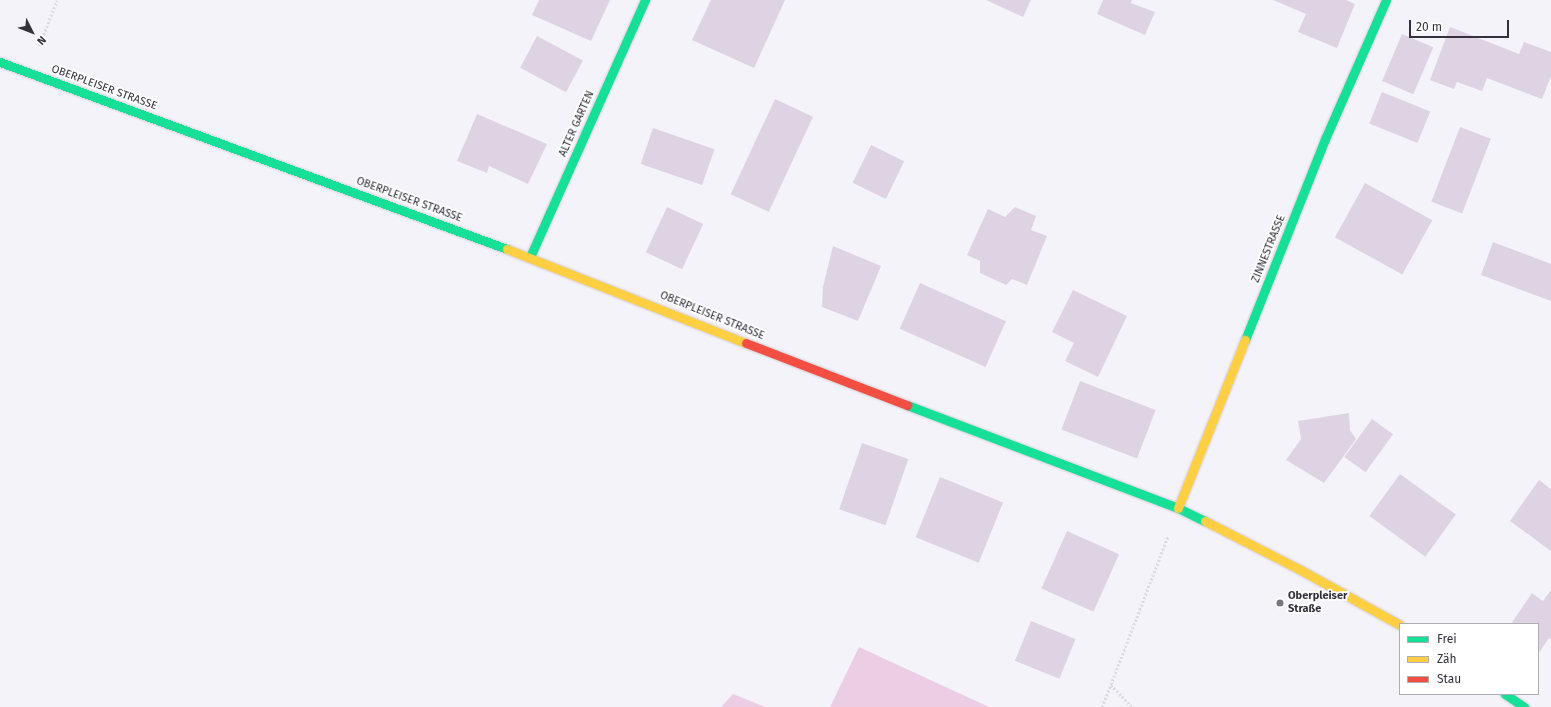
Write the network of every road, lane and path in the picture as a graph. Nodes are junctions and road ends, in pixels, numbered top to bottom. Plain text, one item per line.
1 (57, 0) edge
2 (645, 0) edge
3 (1386, 0) edge
4 (0, 62) edge
5 (28, 73) junction
6 (530, 257) junction
7 (1178, 508) junction
8 (1399, 624) edge
9 (1111, 685) junction
10 (1506, 695) edge
11 (1102, 707) edge
12 (1132, 707) edge
13 (1524, 707) edge

1 - 5 path
2 - 6 main road, ALTER GARTEN
3 - 7 main road, ZINNESTRASSE
4 - 5 main road, OBERPLEISER STRASSE
5 - 6 main road, OBERPLEISER STRASSE
6 - 7 main road, OBERPLEISER STRASSE
7 - 8 main road, OBERPLEISER STRASSE
7 - 9 path
9 - 11 path
9 - 12 path
10 - 13 main road

